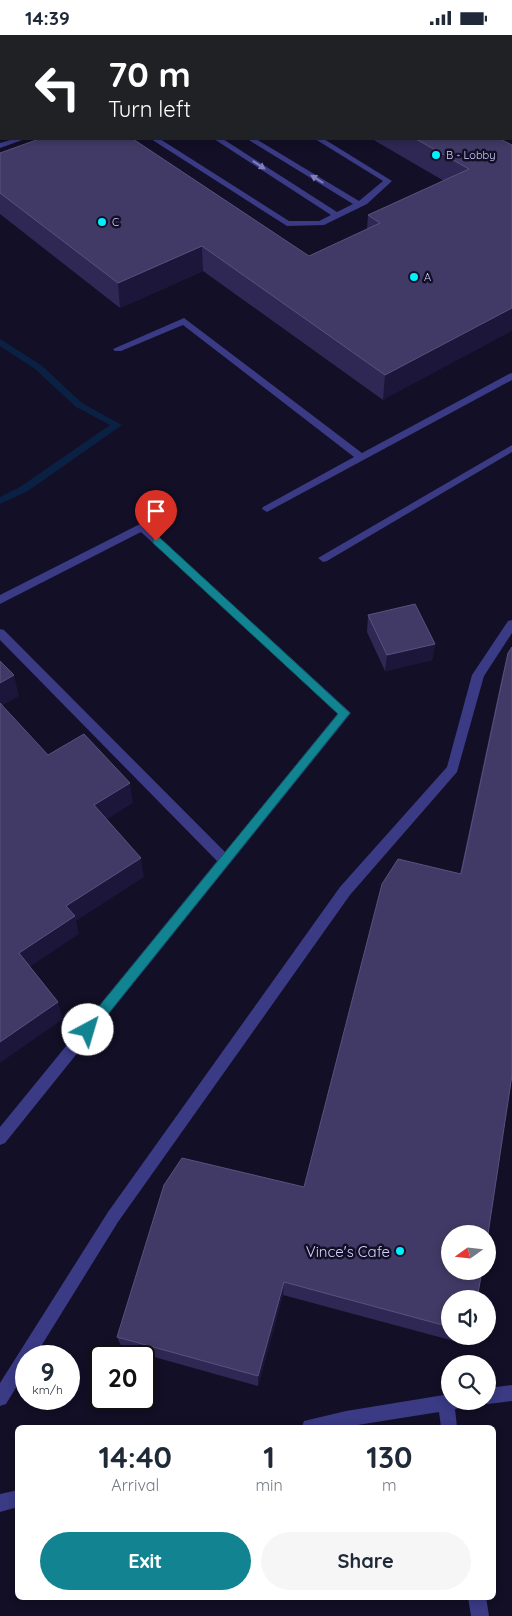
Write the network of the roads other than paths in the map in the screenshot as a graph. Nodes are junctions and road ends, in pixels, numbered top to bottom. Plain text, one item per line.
1 (17, 140) edge
2 (157, 140) edge
3 (220, 140) edge
4 (253, 140) edge
5 (321, 140) edge
6 (0, 146) edge
7 (358, 204) junction
8 (336, 215) junction
9 (118, 349) dead end
10 (512, 375) edge
11 (512, 448) edge
12 (361, 457) junction
13 (266, 509) dead end
14 (323, 558) dead end
15 (0, 600) edge
16 (512, 624) edge
17 (0, 633) edge
18 (225, 860) junction
19 (0, 1137) edge
20 (512, 1393) edge
21 (496, 1396) edge
22 (0, 1398) edge
23 (441, 1404) edge
24 (451, 1410) edge
25 (319, 1425) edge
26 (450, 1425) edge
27 (15, 1499) edge
28 (0, 1503) edge
29 (477, 1600) edge
30 (480, 1616) edge

1 - 6 street
2 - 8 street
3 -> 8 street
7 -> 4 street
5 - 7 street
7 - 8 street
9 - 12 street
10 - 12 street
11 - 14 street
12 - 13 street
15 - 18 street
16 - 22 street
17 - 18 street
18 - 19 street
20 - 21 street
23 - 25 street
24 - 26 street
27 - 28 street
29 - 30 street

